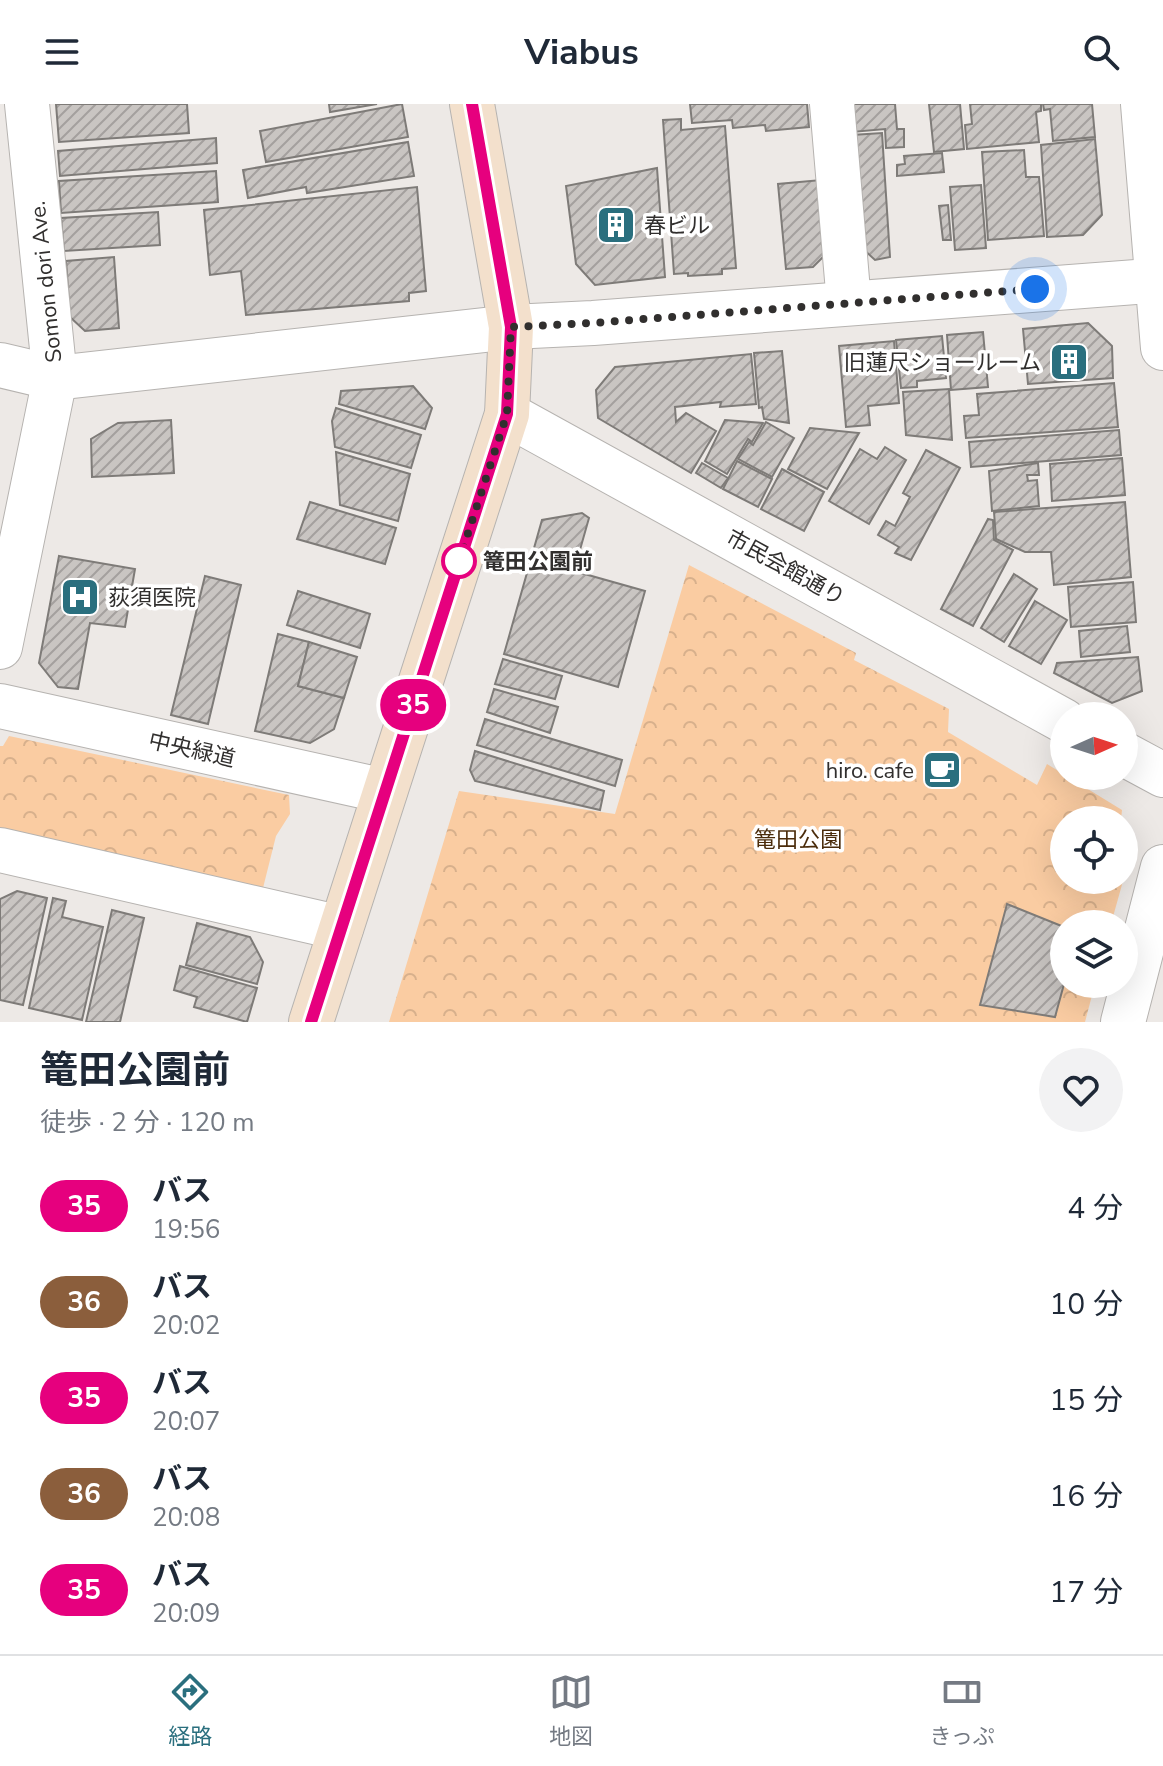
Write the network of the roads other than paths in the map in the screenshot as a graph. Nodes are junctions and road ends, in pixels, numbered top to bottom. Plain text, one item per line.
1 (27, 104) edge
2 (472, 104) edge
3 (832, 104) edge
4 (1143, 104) edge
5 (1161, 280) edge
6 (849, 303) junction
7 (511, 327) junction
8 (1163, 348) edge
9 (0, 365) edge
10 (55, 378) junction
11 (507, 414) junction
12 (0, 647) edge
13 (0, 706) edge
14 (1050, 713) edge
15 (1138, 762) edge
16 (1163, 775) edge
17 (385, 791) junction
18 (0, 850) edge
19 (1163, 867) edge
20 (341, 928) junction
21 (311, 1022) edge
22 (1123, 1022) edge

1 - 10 street, Somon dori Ave.
2 - 7 street
3 - 6 street
4 - 5 street
5 - 6 street
5 - 8 street
6 - 7 street
7 - 10 street
7 - 11 street
9 - 10 street
10 - 12 street, Somon dori Ave.
11 - 14 street, 市民会館通り
11 - 17 street
13 - 17 street, 中央緑道
15 - 16 street
17 - 20 street
18 - 20 street
19 - 22 street
20 - 21 street

